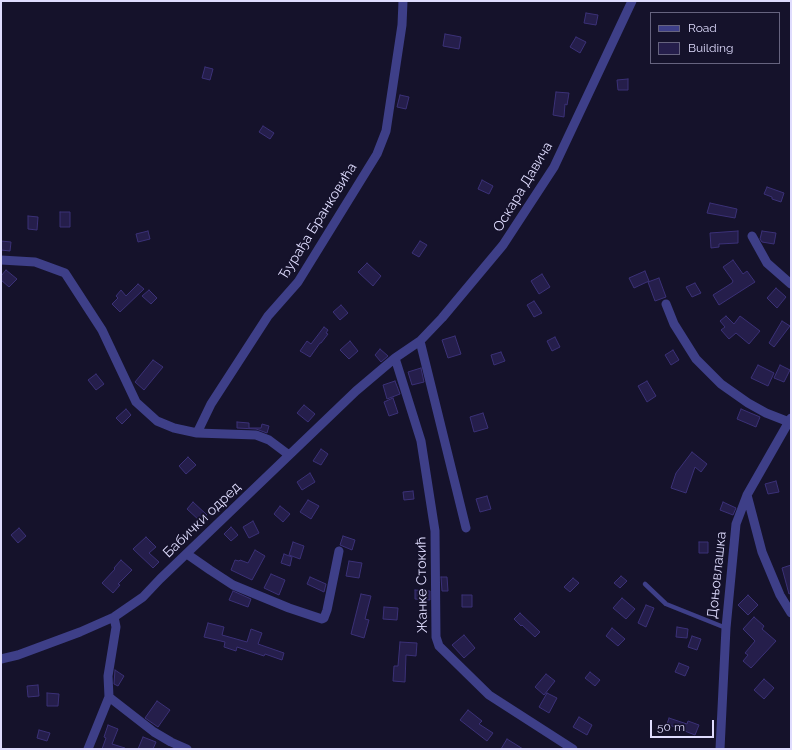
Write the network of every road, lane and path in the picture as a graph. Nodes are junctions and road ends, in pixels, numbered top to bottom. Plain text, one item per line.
1 (403, 1) edge
2 (632, 1) edge
3 (752, 236) dead end
4 (1, 260) edge
5 (791, 284) edge
6 (666, 304) dead end
7 (420, 341) junction
8 (395, 358) junction
9 (790, 420) edge
10 (197, 433) junction
11 (290, 455) junction
12 (747, 495) junction
13 (466, 528) dead end
14 (339, 552) dead end
15 (187, 554) junction
16 (645, 584) dead end
17 (791, 613) edge
18 (114, 617) junction
19 (726, 628) junction
20 (1, 659) edge
21 (109, 697) junction
22 (88, 749) edge
23 (187, 749) edge
24 (573, 749) edge
25 (720, 749) edge

1 - 10 street, Ђурађа Бранковића
2 - 7 street, Оскара Давича
3 - 5 street
4 - 10 street
6 - 9 street
7 - 8 street, Оскара Давича
7 - 13 street
8 - 11 street, Бабички одред
8 - 24 street, Жанке Стокић
9 - 12 street, Доњовлашка
10 - 11 street
11 - 15 street, Бабички одред
12 - 17 street
12 - 19 street, Доњовлашка
14 - 15 street
15 - 18 street, Бабички одред
16 - 19 lane
18 - 20 street, Бабички одред
18 - 21 street
19 - 25 street, Доњовлашка
21 - 22 street
21 - 23 street

